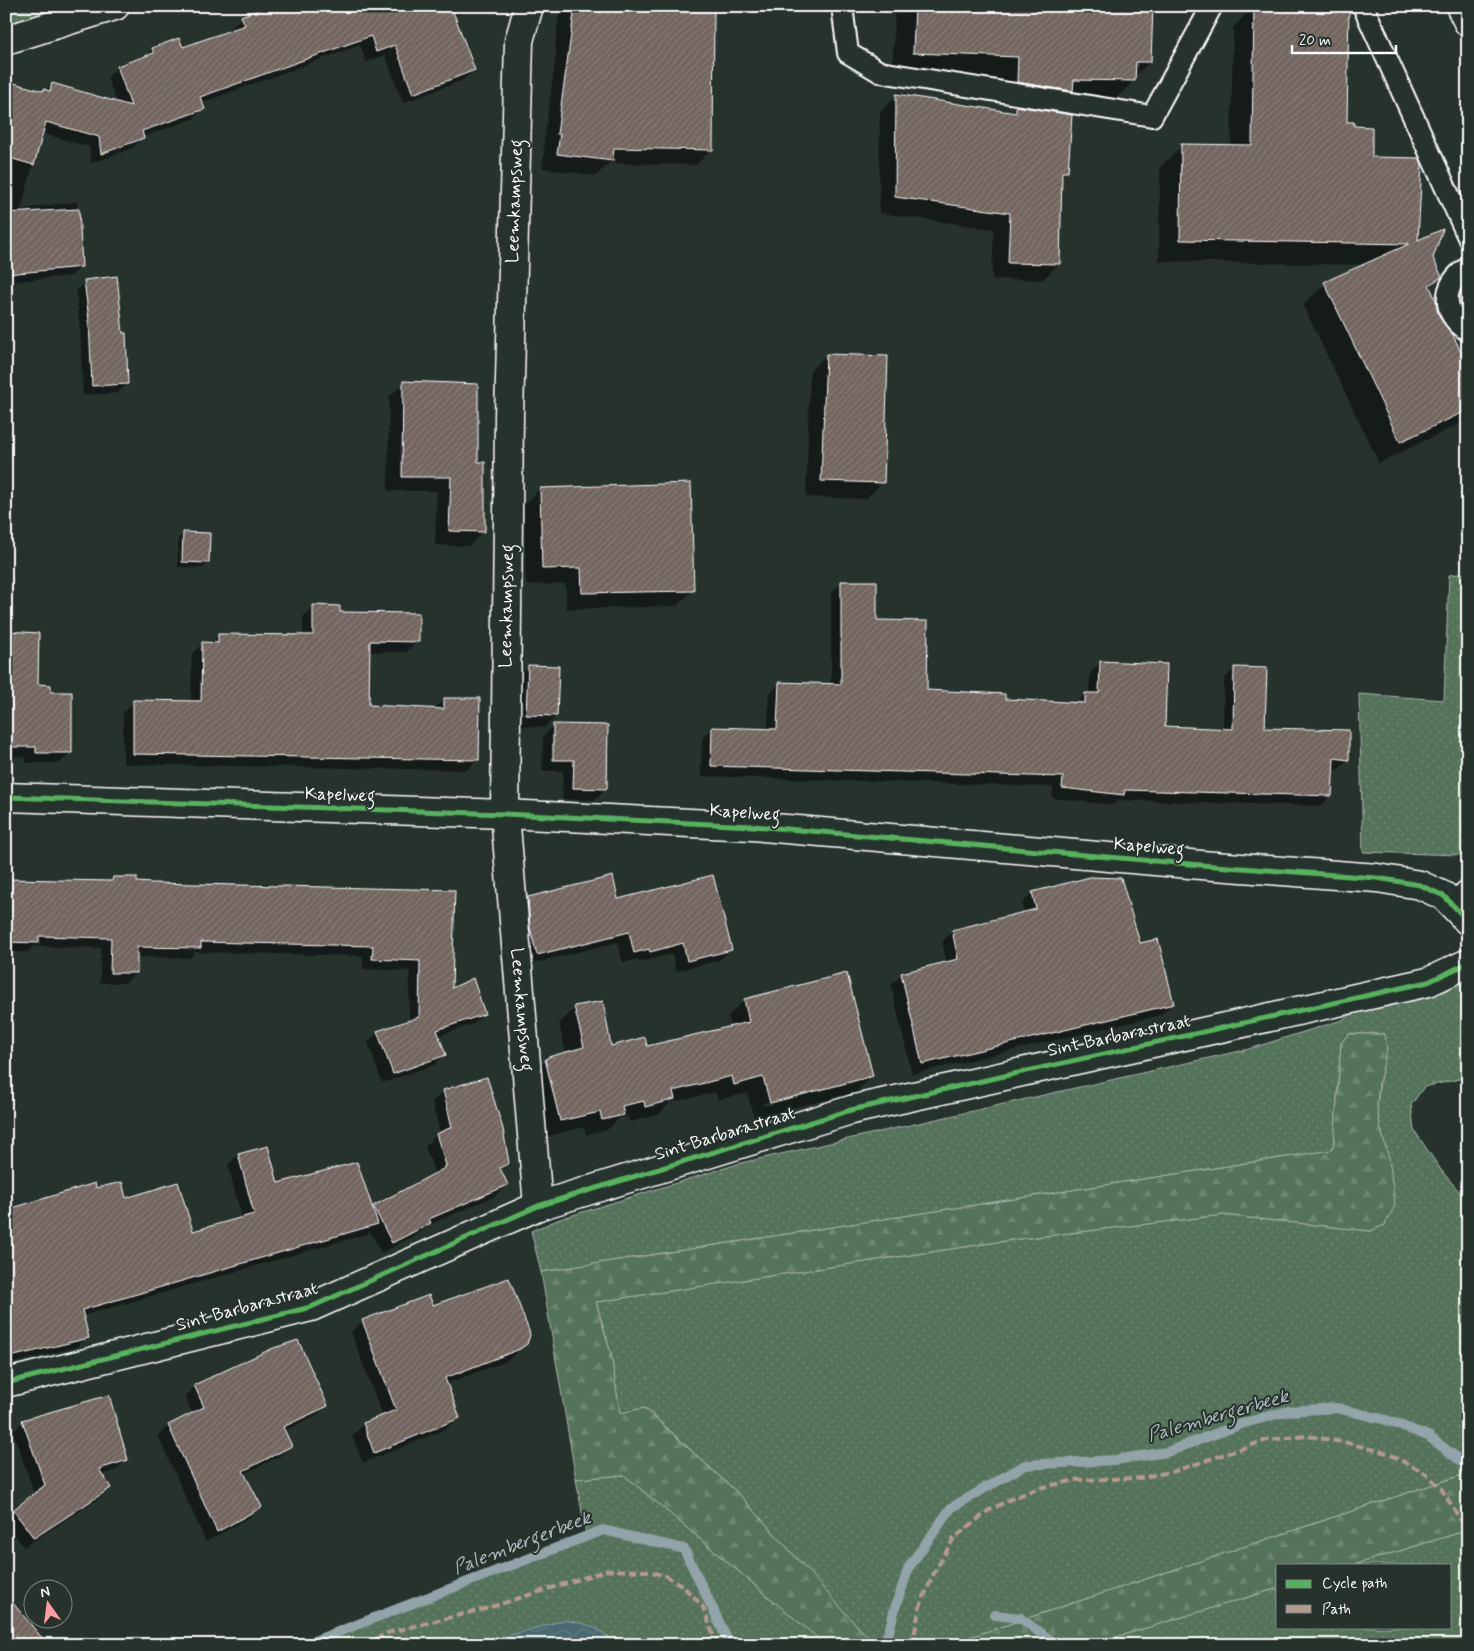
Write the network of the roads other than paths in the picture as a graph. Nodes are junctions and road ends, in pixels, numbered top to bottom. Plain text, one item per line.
1 (115, 6) edge
2 (529, 6) edge
3 (842, 6) edge
4 (1212, 6) edge
5 (1363, 6) edge
6 (1460, 6) edge
7 (1468, 22) edge
8 (6, 40) edge
9 (1468, 237) edge
10 (1468, 267) edge
11 (1468, 331) edge
12 (6, 797) edge
13 (505, 814) junction
14 (1462, 905) edge
15 (1468, 963) edge
16 (538, 1206) junction
17 (6, 1383) edge

1 - 8 street
2 - 13 street, Leemkampsweg
3 - 4 lane
5 - 9 lane
6 - 7 street
10 - 11 lane
12 - 13 street, Kapelweg
13 - 14 street, Kapelweg
13 - 16 street, Leemkampsweg
15 - 16 street, Sint Barbarastraat
16 - 17 street, Sint Barbarastraat

